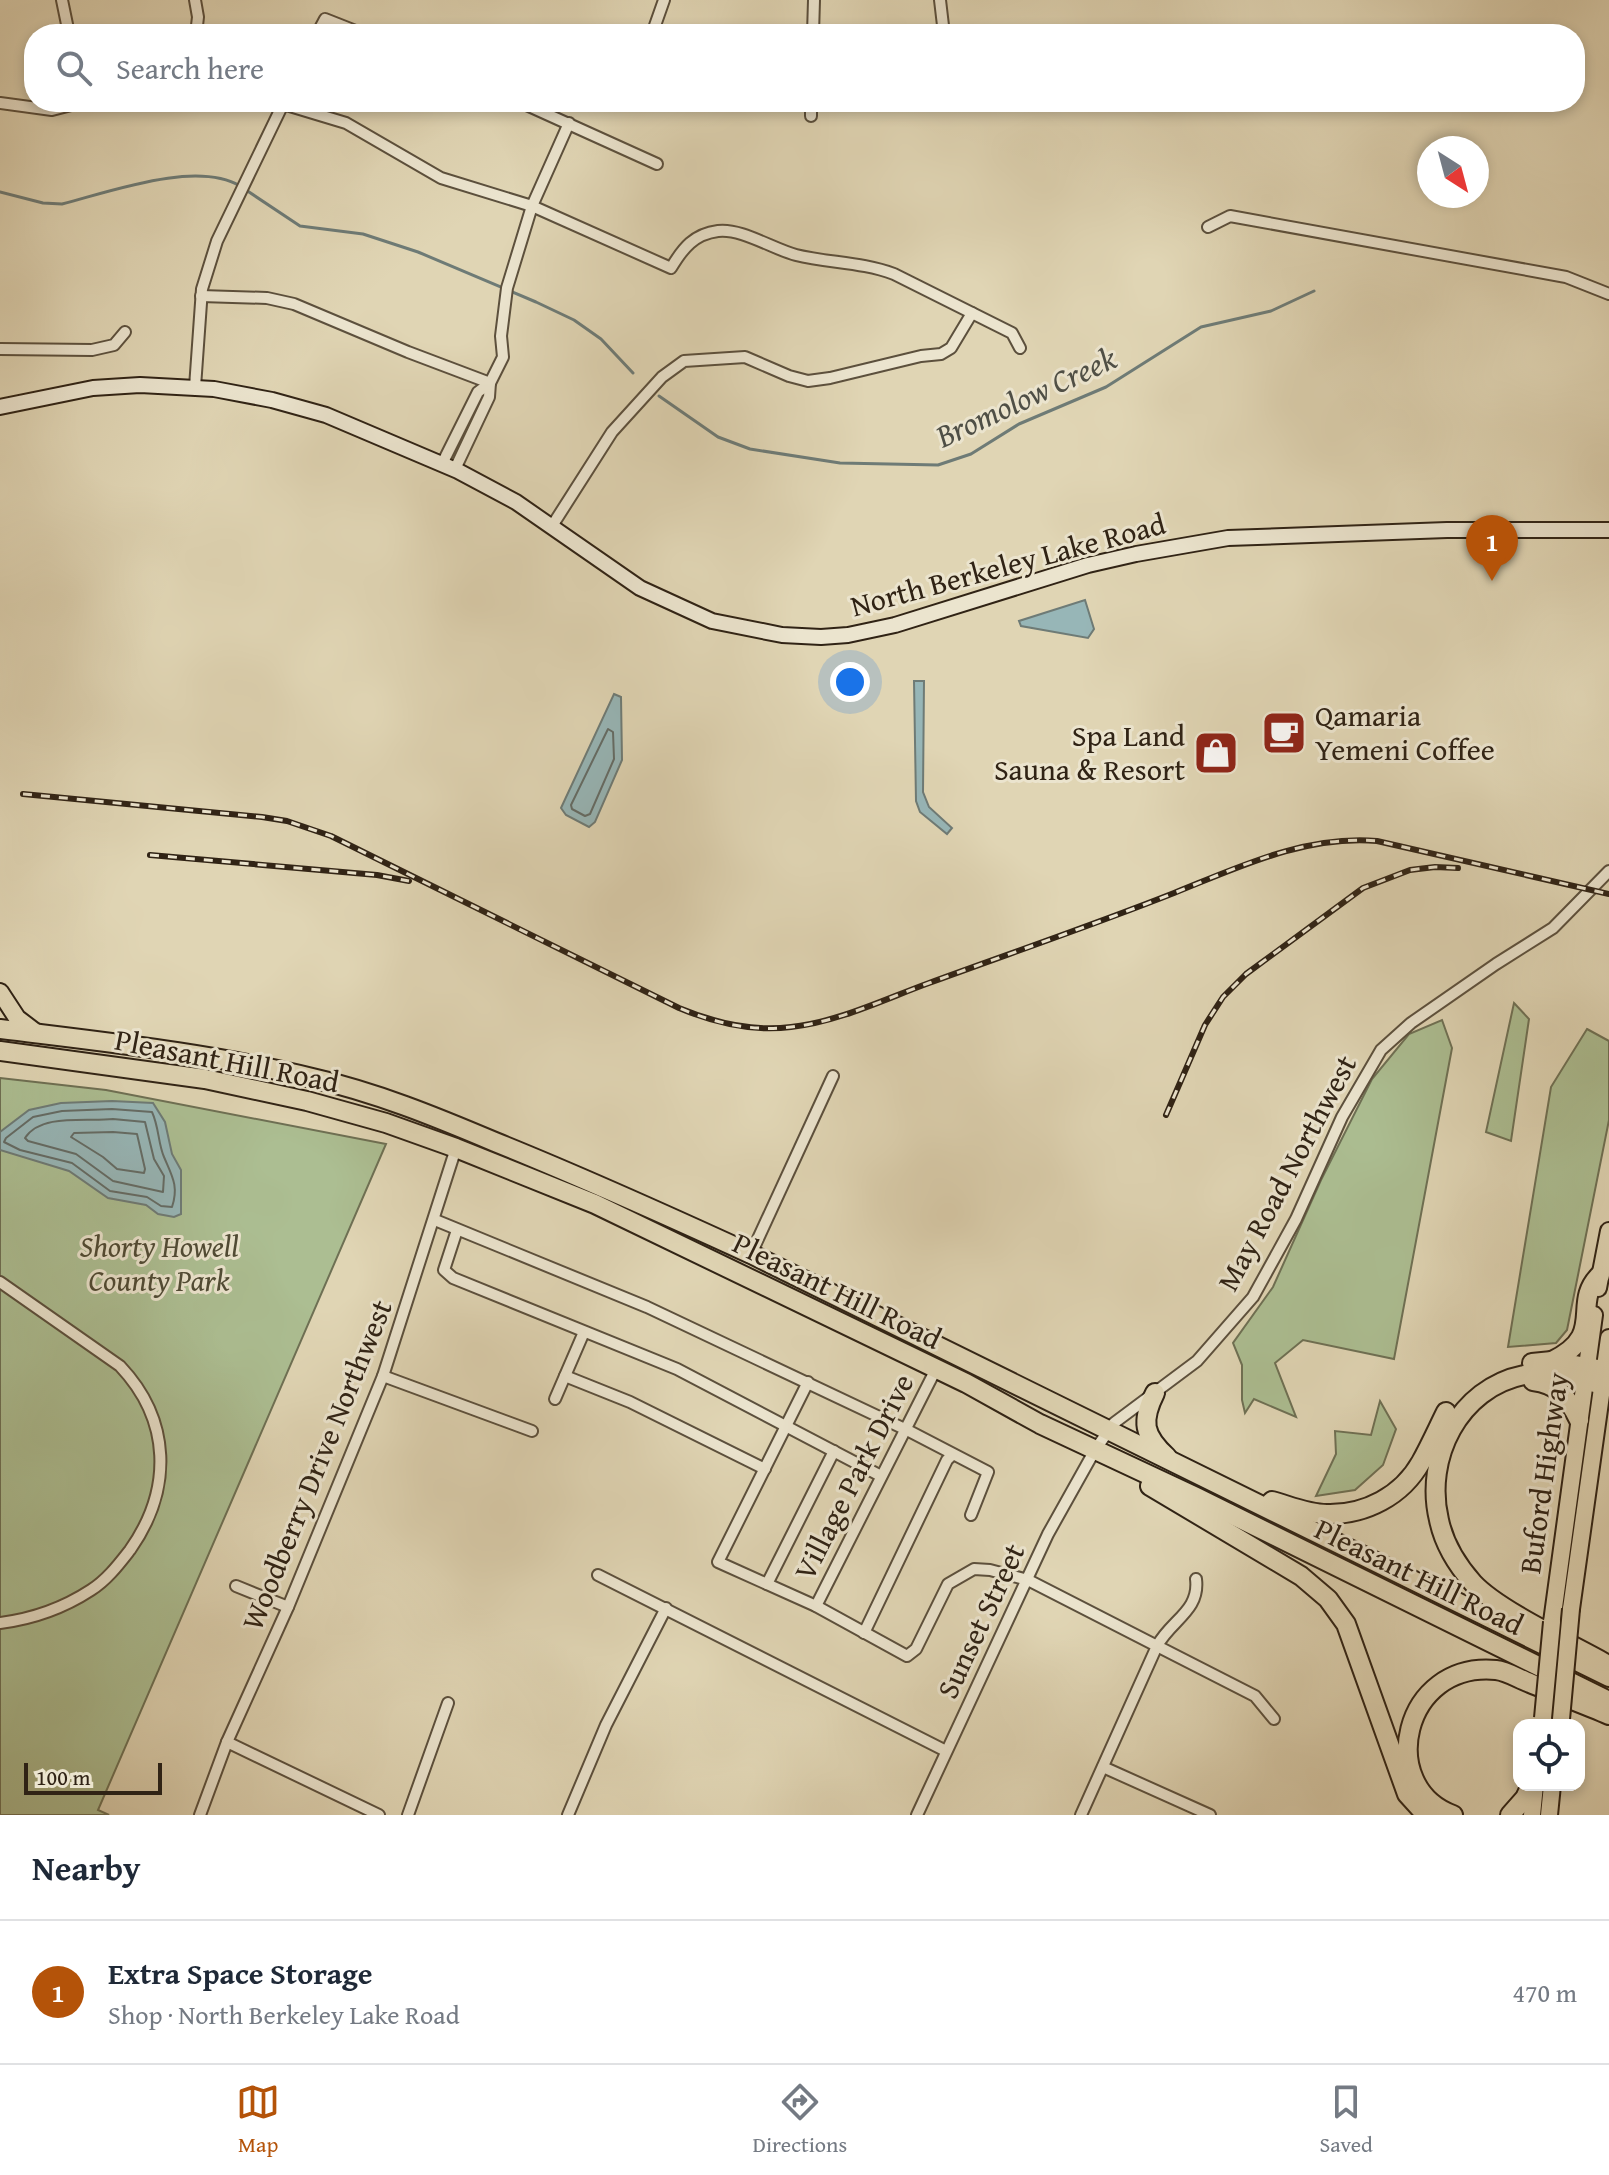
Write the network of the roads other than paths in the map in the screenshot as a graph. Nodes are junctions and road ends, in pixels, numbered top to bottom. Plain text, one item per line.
1 (62, 0) edge
2 (195, 0) edge
3 (664, 0) edge
4 (814, 0) edge
5 (940, 0) edge
6 (67, 24) edge
7 (197, 24) edge
8 (656, 24) edge
9 (813, 24) edge
10 (943, 24) edge
11 (0, 103) edge
12 (24, 106) edge
13 (280, 112) edge
14 (312, 112) edge
15 (543, 112) edge
16 (811, 112) edge
17 (811, 116) dead end
18 (569, 123) junction
19 (657, 164) dead end
20 (532, 206) junction
21 (1208, 227) dead end
22 (1609, 294) edge
23 (201, 296) junction
24 (972, 313) junction
25 (125, 332) dead end
26 (1020, 348) dead end
27 (0, 349) edge
28 (490, 383) junction
29 (195, 387) junction
30 (472, 404) junction
31 (0, 407) edge
32 (484, 409) junction
33 (462, 422) junction
34 (475, 428) junction
35 (449, 466) junction
36 (552, 526) junction
37 (1609, 530) edge
38 (1608, 871) edge
39 (0, 992) edge
40 (0, 1029) edge
41 (38, 1034) junction
42 (0, 1051) edge
43 (833, 1076) dead end
44 (464, 1129) junction
45 (456, 1148) junction
46 (435, 1220) junction
47 (457, 1230) junction
48 (1609, 1231) edge
49 (751, 1254) junction
50 (1600, 1275) junction
51 (0, 1282) edge
52 (584, 1332) junction
53 (1609, 1338) edge
54 (1552, 1361) junction
55 (936, 1369) junction
56 (1594, 1375) junction
57 (383, 1376) junction
58 (565, 1376) junction
59 (808, 1382) junction
60 (1155, 1393) junction
61 (555, 1399) dead end
62 (1579, 1420) junction
63 (787, 1426) junction
64 (905, 1429) junction
65 (532, 1431) dead end
66 (1108, 1431) junction
67 (1095, 1450) junction
68 (834, 1451) junction
69 (952, 1455) junction
70 (1439, 1461) junction
71 (1175, 1464) junction
72 (765, 1469) junction
73 (881, 1476) junction
74 (1226, 1489) junction
75 (971, 1515) dead end
76 (598, 1575) dead end
77 (1196, 1579) dead end
78 (1028, 1580) junction
79 (767, 1584) junction
80 (236, 1586) dead end
81 (816, 1606) junction
82 (288, 1607) junction
83 (666, 1608) junction
84 (0, 1623) edge
85 (864, 1633) junction
86 (1157, 1646) junction
87 (1362, 1665) junction
88 (1609, 1665) edge
89 (1609, 1677) edge
90 (1609, 1701) edge
91 (448, 1703) dead end
92 (1609, 1715) edge
93 (1274, 1719) dead end
94 (1542, 1719) edge
95 (1560, 1719) edge
96 (227, 1742) junction
97 (946, 1751) junction
98 (1103, 1767) junction
99 (1529, 1791) edge
100 (1533, 1791) edge
101 (1551, 1791) edge
102 (200, 1815) edge
103 (379, 1815) edge
104 (408, 1815) edge
105 (568, 1815) edge
106 (917, 1815) edge
107 (1081, 1815) edge
108 (1210, 1815) edge
109 (1411, 1815) edge
110 (1426, 1815) edge
111 (1453, 1815) edge
112 (1510, 1815) edge
113 (1532, 1815) edge
114 (1549, 1815) edge

1 - 6 street
2 - 7 street
3 - 8 street
4 - 9 street
5 - 10 street
11 - 12 street
13 - 23 street
14 - 20 street
15 - 18 street
16 - 17 street
18 - 19 street
18 - 20 street
20 - 24 street
20 - 28 street
21 - 22 street
23 - 28 street
23 - 29 street
24 - 26 street
24 - 36 street
25 - 27 street
28 - 30 street
28 - 32 street
29 - 31 street, North Berkeley Lake Road
29 - 35 street, North Berkeley Lake Road
30 - 32 street
30 - 33 street
32 - 34 street
33 - 34 street
33 - 35 street
34 - 35 street
35 - 36 street, North Berkeley Lake Road
36 - 37 street, North Berkeley Lake Road
38 - 60 street, May Road Northwest
39 - 41 main road
40 - 41 highway, Pleasant Hill Road
41 - 44 highway, Pleasant Hill Road
42 - 45 highway, Pleasant Hill Road
43 - 49 street
44 - 45 street, Woodberry Drive Northwest
44 - 49 highway, Pleasant Hill Road
45 - 46 street, Woodberry Drive Northwest
45 - 55 highway, Pleasant Hill Road
46 - 47 street
46 - 57 street, Woodberry Drive Northwest
47 - 52 street
47 - 59 street
48 - 50 main road, Buford Highway
49 - 66 highway, Pleasant Hill Road
50 - 54 highway
50 - 56 main road, Buford Highway
51 - 84 street
52 - 58 street
52 - 63 street
53 - 56 main road, Buford Highway
54 - 56 highway
54 - 74 highway
55 - 64 street, Village Park Drive
55 - 67 highway, Pleasant Hill Road
56 - 62 main road, Buford Highway
56 - 70 highway
56 - 95 main road, Buford Highway, bridge
57 - 65 street
57 - 82 street, Woodberry Drive Northwest
58 - 61 street
58 - 72 street
59 - 63 street
59 - 64 street
60 - 66 street, May Road Northwest
60 - 71 highway
62 - 70 highway
62 - 94 main road, Buford Highway, bridge
63 - 68 street
63 - 72 street
64 - 69 street
64 - 73 street, Village Park Drive
66 - 67 street, May Road Northwest
66 - 71 highway, Pleasant Hill Road
67 - 78 street, Sunset Street
67 - 87 highway
67 - 90 highway, Pleasant Hill Road
68 - 73 street
68 - 79 street
69 - 75 street
69 - 85 street
70 - 88 highway
71 - 74 highway, Pleasant Hill Road
72 - 79 street
73 - 81 street, Village Park Drive
74 - 89 highway, Pleasant Hill Road
76 - 83 street
77 - 86 street
78 - 85 street
78 - 86 street
78 - 97 street, Sunset Street
79 - 81 street
80 - 82 street
81 - 85 street
82 - 96 street, Woodberry Drive Northwest
83 - 97 street
83 - 105 street
86 - 93 street
86 - 98 street
87 - 109 highway
87 - 110 highway
91 - 104 street
92 - 111 highway
96 - 102 street, Woodberry Drive Northwest
96 - 103 street
97 - 106 street, Sunset Street
98 - 107 street
98 - 108 street
99 - 112 highway
100 - 113 main road
101 - 114 main road

